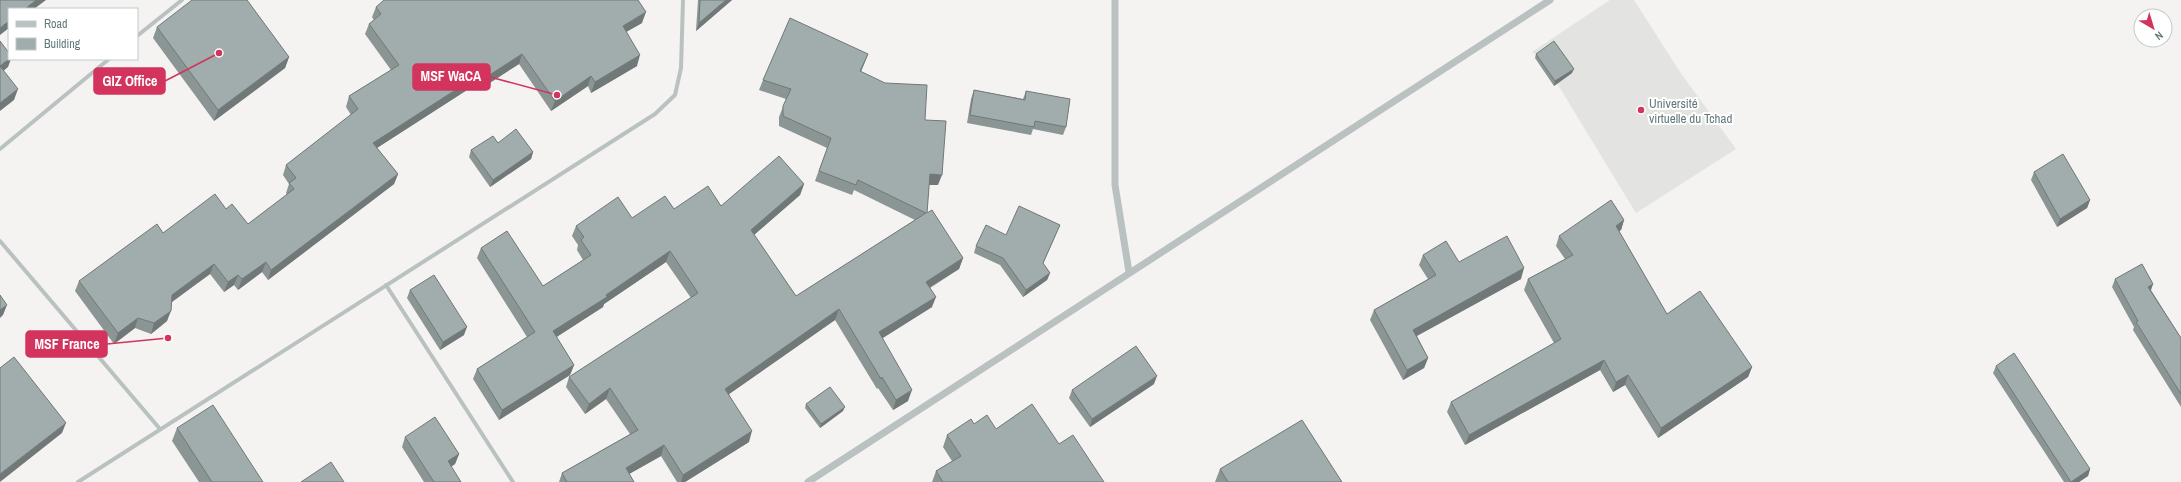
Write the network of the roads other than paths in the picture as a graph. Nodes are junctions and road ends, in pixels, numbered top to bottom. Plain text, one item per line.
1 (182, 0) edge
2 (683, 0) edge
3 (1116, 0) edge
4 (1550, 0) edge
5 (138, 35) edge
6 (108, 60) edge
7 (0, 149) edge
8 (0, 241) edge
9 (1129, 272) junction
10 (386, 285) junction
11 (160, 428) junction
12 (78, 482) edge
13 (513, 482) edge
14 (808, 482) edge

1 - 5 street
2 - 10 street
3 - 9 street
4 - 9 street
6 - 7 street
8 - 11 street
9 - 14 street
10 - 11 street
10 - 13 street
11 - 12 street

